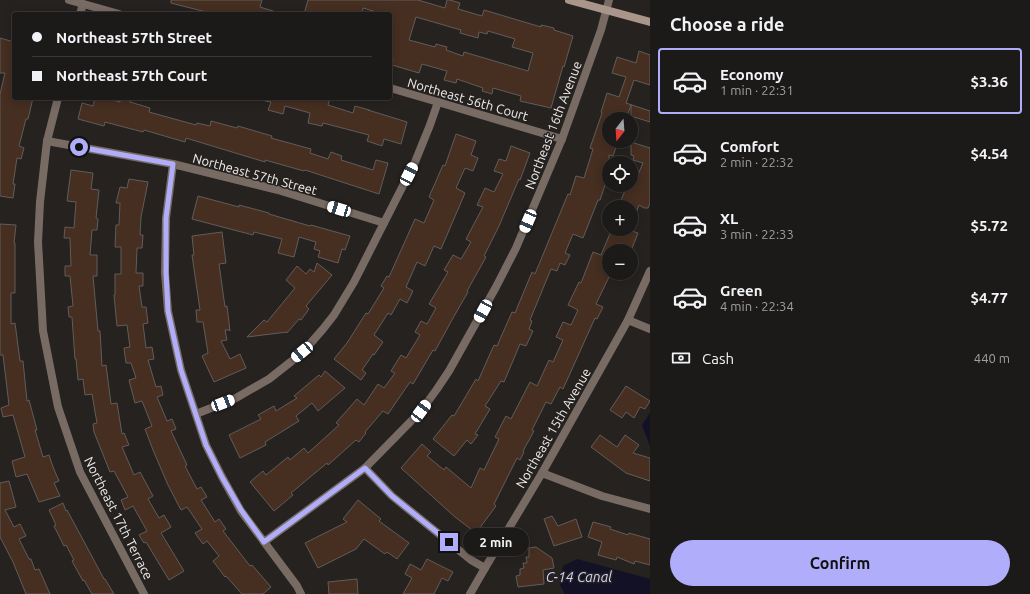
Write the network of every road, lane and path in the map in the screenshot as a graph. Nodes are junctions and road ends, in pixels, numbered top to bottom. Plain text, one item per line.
1 (69, 0) edge
2 (569, 0) edge
3 (609, 0) edge
4 (83, 4) junction
5 (606, 11) junction
6 (81, 12) edge
7 (112, 12) edge
8 (650, 22) edge
9 (392, 89) edge
10 (57, 100) edge
11 (438, 102) junction
12 (562, 140) junction
13 (47, 141) junction
14 (173, 164) junction
15 (384, 223) junction
16 (650, 271) edge
17 (628, 320) junction
18 (650, 329) edge
19 (196, 414) junction
20 (365, 468) junction
21 (542, 473) junction
22 (650, 509) edge
23 (264, 542) junction
24 (484, 568) junction
25 (144, 594) edge
26 (301, 594) edge
27 (470, 594) edge

1 - 4 street
2 - 5 street
3 - 5 street, Northeast 16th Avenue
4 - 6 street
4 - 7 street
5 - 8 street
5 - 12 street, Northeast 16th Avenue
9 - 11 street, Northeast 56th Court
10 - 13 street, Northeast 17th Terrace
11 - 12 street, Northeast 56th Court
11 - 15 street
12 - 20 street, Northeast 16th Avenue
13 - 14 street, Northeast 57th Street
13 - 25 street, Northeast 17th Terrace
14 - 15 street, Northeast 57th Street
14 - 19 street
15 - 19 street
16 - 17 street, Northeast 15th Avenue
17 - 18 street
17 - 21 street, Northeast 15th Avenue
19 - 23 street
20 - 23 street, Northeast 16th Avenue
20 - 24 street
21 - 22 street
21 - 24 street, Northeast 15th Avenue
23 - 26 street
24 - 27 street, Northeast 15th Avenue

